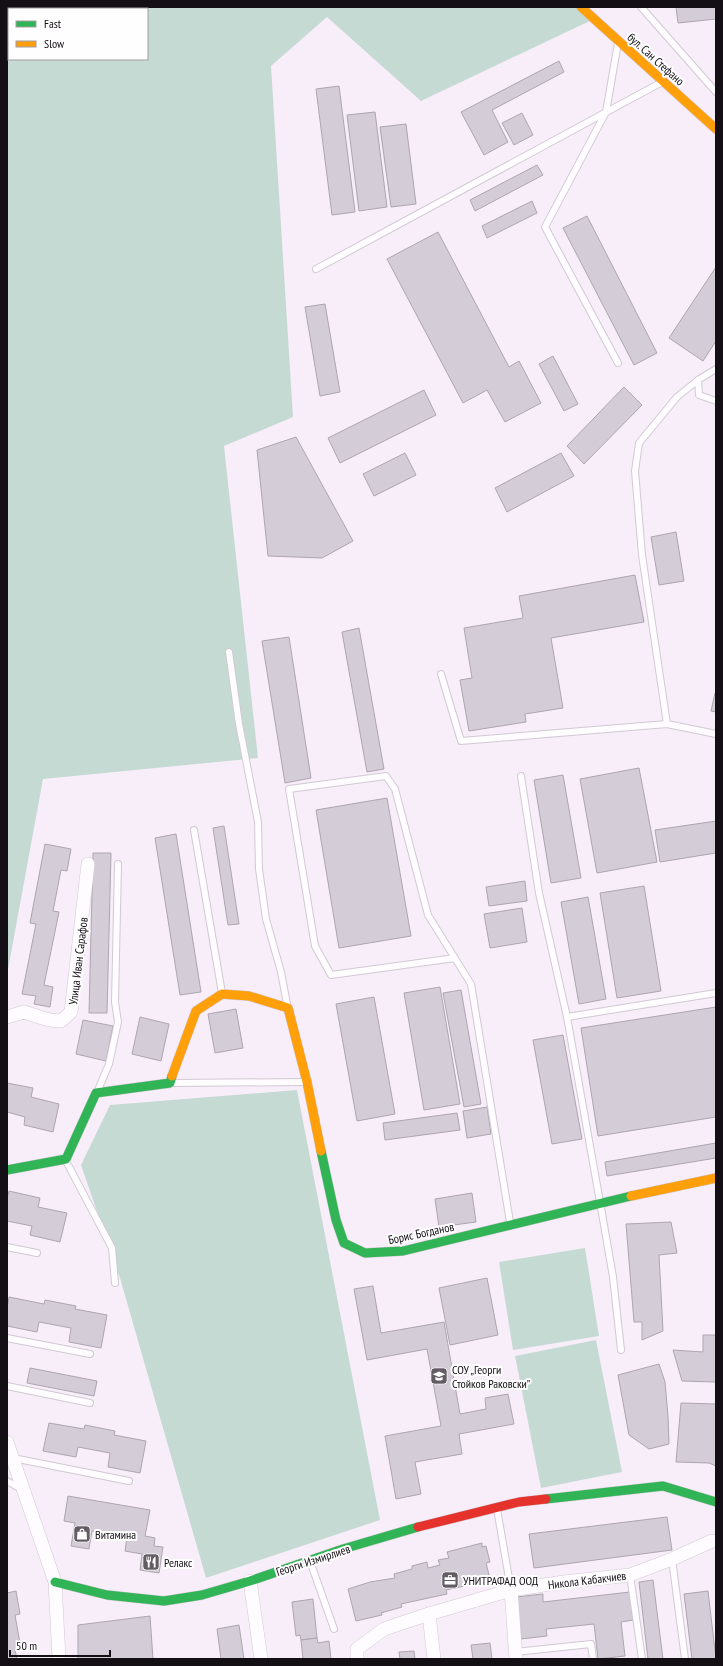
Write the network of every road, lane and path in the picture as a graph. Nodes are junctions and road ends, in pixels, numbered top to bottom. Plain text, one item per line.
1 (581, 7) edge
2 (642, 7) edge
3 (618, 41) junction
4 (662, 81) junction
5 (716, 92) edge
6 (606, 112) junction
7 (716, 129) edge
8 (316, 268) dead end
9 (618, 363) dead end
10 (716, 369) edge
11 (698, 380) junction
12 (716, 401) edge
13 (229, 652) dead end
14 (441, 674) dead end
15 (667, 724) junction
16 (716, 734) edge
17 (521, 776) dead end
18 (194, 830) dead end
19 (88, 864) dead end
20 (118, 864) dead end
21 (455, 958) junction
22 (716, 993) edge
23 (222, 994) junction
24 (288, 1008) junction
25 (7, 1017) edge
26 (567, 1017) junction
27 (307, 1082) junction
28 (170, 1083) junction
29 (96, 1093) junction
30 (66, 1159) junction
31 (7, 1170) edge
32 (716, 1178) edge
33 (600, 1202) junction
34 (510, 1224) junction
35 (7, 1247) edge
36 (37, 1253) dead end
37 (115, 1284) dead end
38 (7, 1338) edge
39 (621, 1350) dead end
40 (90, 1354) dead end
41 (7, 1386) edge
42 (90, 1403) dead end
43 (7, 1442) edge
44 (12, 1458) junction
45 (7, 1481) edge
46 (129, 1481) dead end
47 (22, 1490) junction
48 (716, 1502) edge
49 (497, 1508) junction
50 (715, 1542) edge
51 (672, 1560) junction
52 (310, 1561) junction
53 (630, 1575) junction
54 (250, 1581) junction
55 (56, 1582) junction
56 (511, 1590) junction
57 (429, 1614) junction
58 (334, 1630) dead end
59 (516, 1655) edge
60 (59, 1659) edge
61 (261, 1659) edge
62 (358, 1659) edge
63 (434, 1659) edge
64 (593, 1659) edge
65 (642, 1659) edge
66 (685, 1659) edge

1 - 3 street, бул. Сан Стефано
2 - 5 lane
3 - 4 street, бул. Сан Стефано
3 - 6 lane
4 - 6 lane
4 - 7 street, бул. Сан Стефано
6 - 8 lane
6 - 9 lane
10 - 11 lane
11 - 12 lane
11 - 15 lane
13 - 24 lane
14 - 15 lane
15 - 16 lane
17 - 26 lane
18 - 23 lane
19 - 25 street, Улица Иван Сарафов
20 - 29 lane
21 - 21 lane
21 - 34 lane
22 - 26 lane
23 - 24 street
23 - 28 street
24 - 27 street, Борис Богданов
26 - 33 lane
27 - 28 lane
27 - 34 street, Борис Богданов
28 - 29 street
29 - 30 street
30 - 31 street
30 - 37 lane
32 - 33 street, Борис Богданов
33 - 34 street, Борис Богданов
33 - 39 lane
35 - 36 lane
38 - 40 lane
41 - 42 lane
43 - 44 street
44 - 46 lane
44 - 47 street
45 - 47 lane
47 - 55 street
48 - 49 street, Георги Измирлиев
49 - 52 street, Георги Измирлиев
49 - 56 lane
50 - 51 street, Никола Кабакчиев
51 - 53 street, Никола Кабакчиев
51 - 66 lane
52 - 54 street, Георги Измирлиев
52 - 58 lane
53 - 56 street, Никола Кабакчиев
53 - 65 lane
54 - 55 street, Георги Измирлиев
54 - 61 street
55 - 60 street
56 - 57 street, Никола Кабакчиев
56 - 59 street
57 - 62 street, Никола Кабакчиев
57 - 63 street
59 - 64 lane

